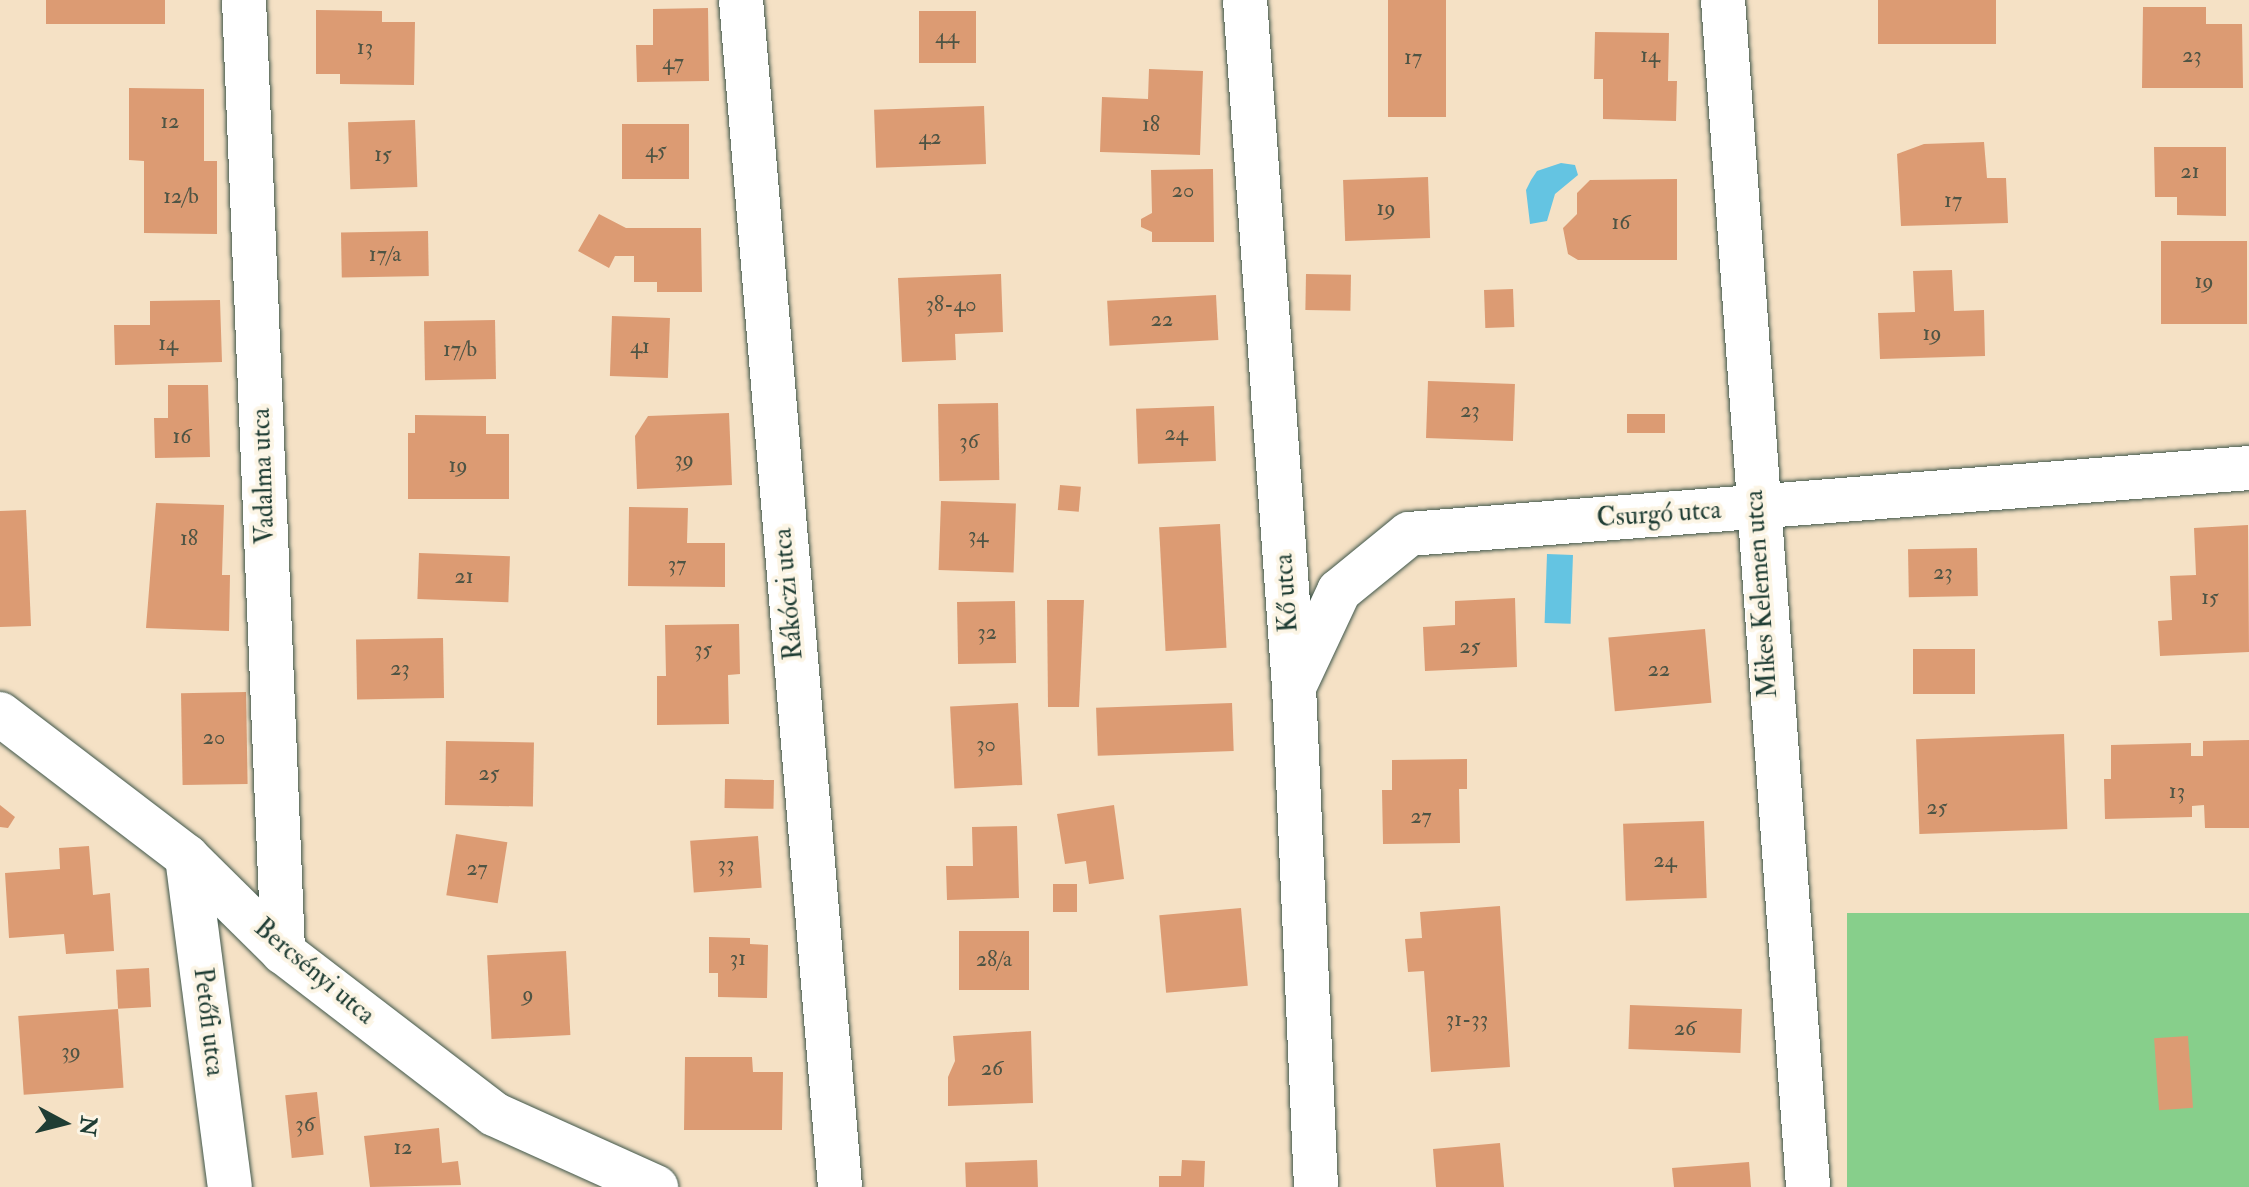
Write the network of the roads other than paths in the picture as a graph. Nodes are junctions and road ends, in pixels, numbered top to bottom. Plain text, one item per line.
1 (244, 0) edge
2 (741, 0) edge
3 (1245, 0) edge
4 (1723, 0) edge
5 (2249, 468) edge
6 (1755, 507) junction
7 (1294, 687) junction
8 (0, 714) edge
9 (187, 857) junction
10 (283, 952) junction
11 (230, 1187) edge
12 (656, 1187) edge
13 (840, 1187) edge
14 (1316, 1187) edge
15 (1808, 1187) edge

1 - 10 street, Vadalma utca
2 - 13 street, Rákóczi utca
3 - 7 street, Kő utca
4 - 6 street, Mikes Kelemen utca
5 - 6 street, Csurgó utca
6 - 7 street, Csurgó utca
6 - 15 street, Mikes Kelemen utca
7 - 14 street, Kő utca
8 - 9 street, Bercsényi utca
9 - 10 street, Bercsényi utca
9 - 11 street, Petőfi utca
10 - 12 street, Bercsényi utca

